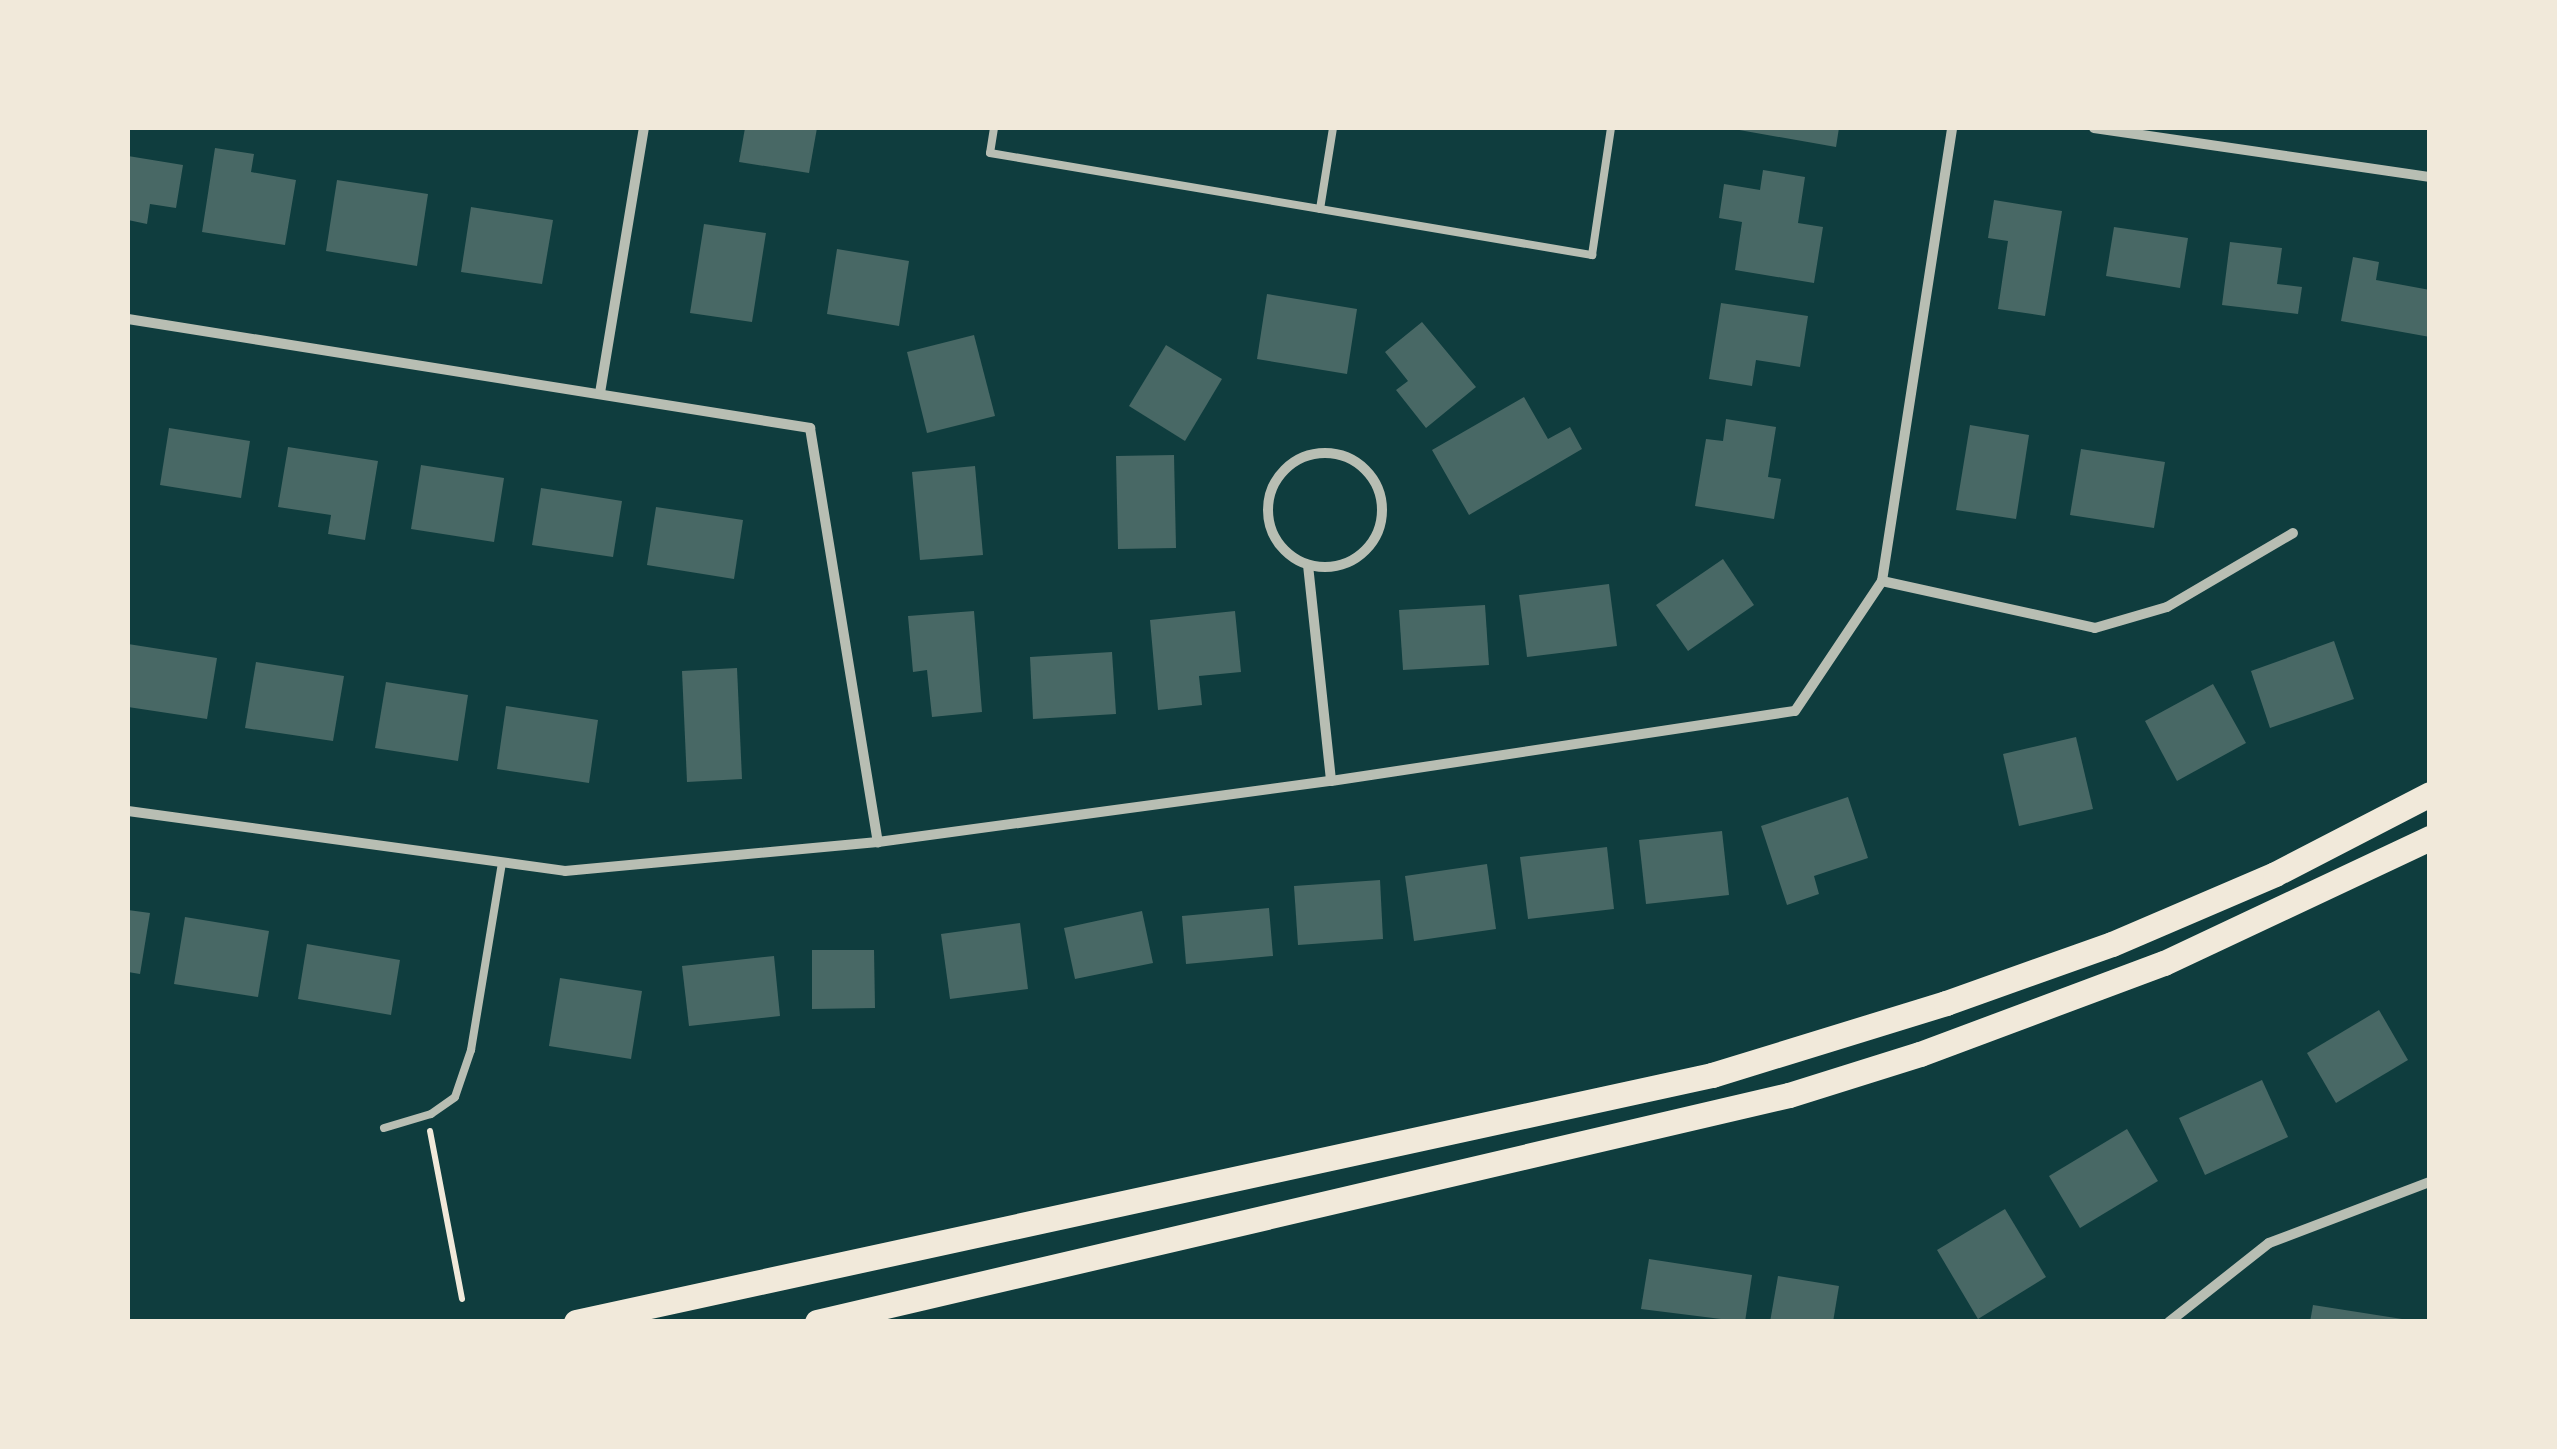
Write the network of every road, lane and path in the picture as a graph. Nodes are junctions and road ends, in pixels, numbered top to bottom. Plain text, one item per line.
1 (644, 128) edge
2 (994, 128) edge
3 (1334, 128) edge
4 (1611, 128) edge
5 (1952, 128) edge
6 (2094, 128) edge
7 (2430, 177) edge
8 (1320, 208) junction
9 (128, 319) edge
10 (600, 393) junction
11 (2293, 533) dead end
12 (1308, 565) junction
13 (1882, 581) junction
14 (1330, 781) junction
15 (2430, 794) edge
16 (128, 811) edge
17 (2430, 838) edge
18 (878, 842) junction
19 (502, 863) junction
20 (426, 1115) junction
21 (384, 1128) dead end
22 (2430, 1182) edge
23 (462, 1299) dead end
24 (576, 1322) edge
25 (817, 1322) edge
26 (2170, 1322) edge

1 - 10 street
2 - 8 lane
3 - 8 lane
4 - 8 lane
5 - 13 street
6 - 7 street
9 - 10 street
10 - 18 street
11 - 13 street
12 - 12 street
12 - 14 street
13 - 14 street
14 - 18 street
15 - 24 main road
16 - 19 street
17 - 25 main road
18 - 19 street
19 - 20 lane
20 - 21 lane
20 - 23 path
22 - 26 street

